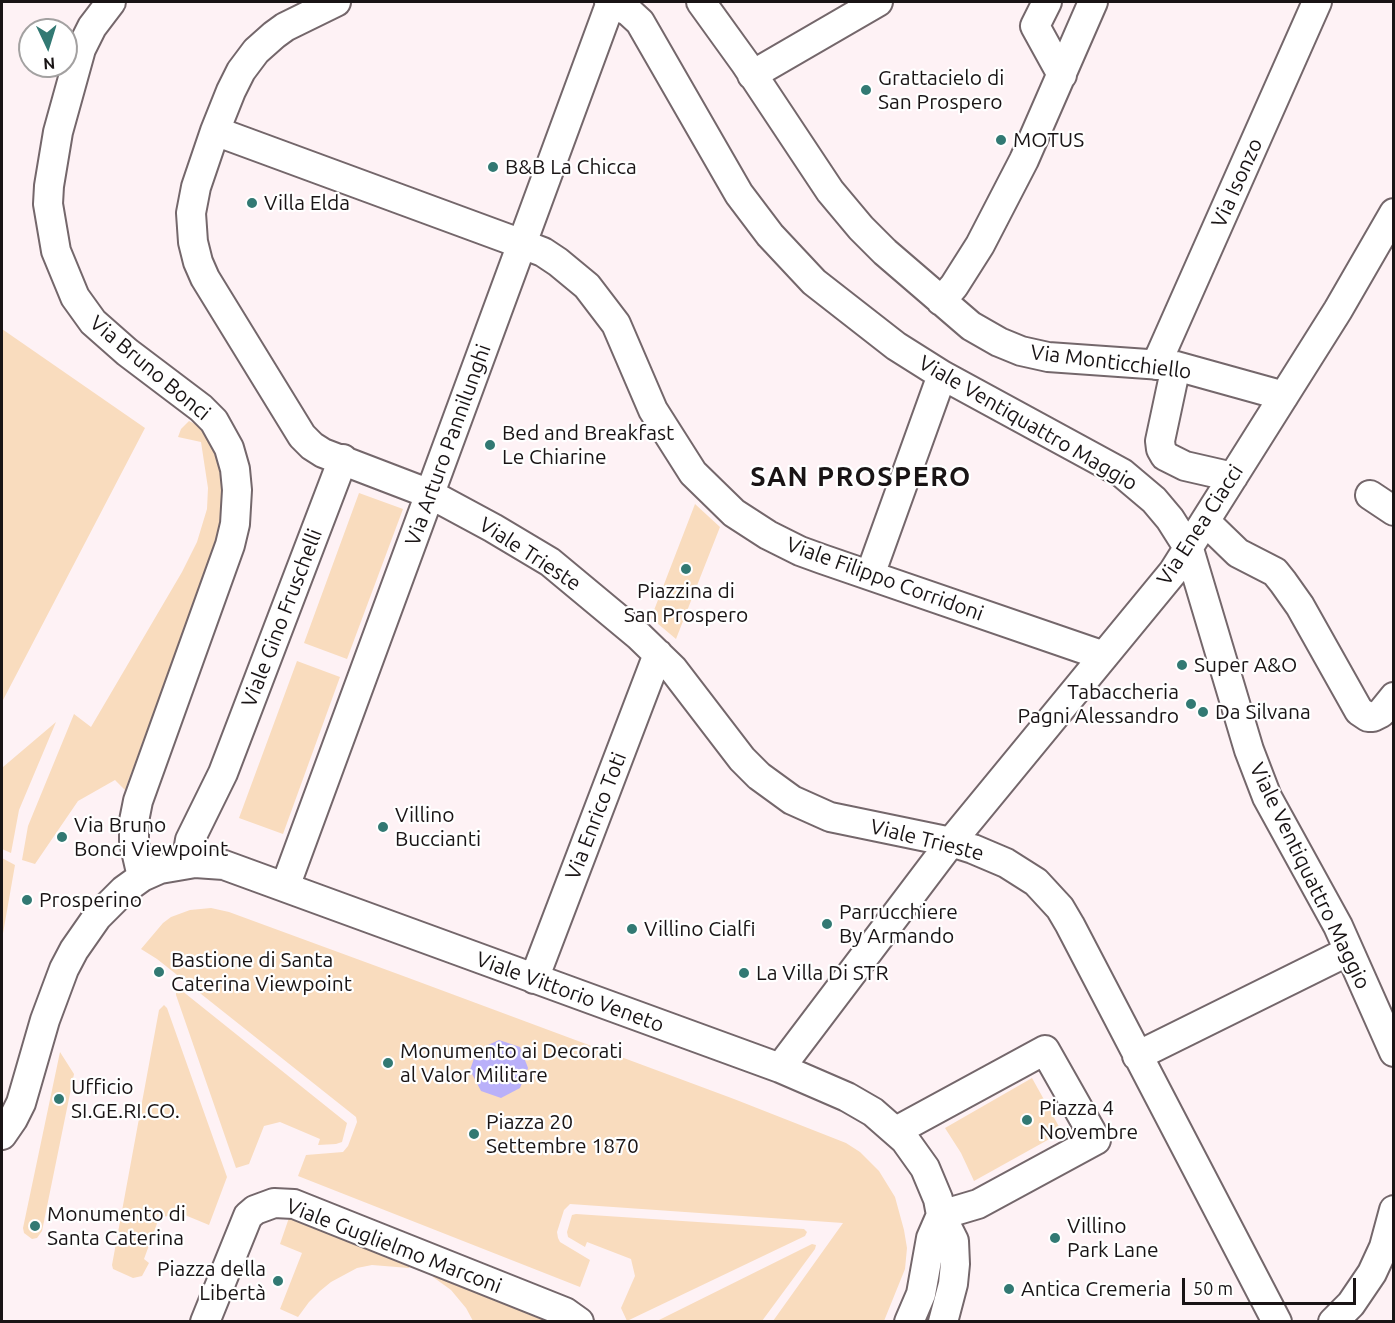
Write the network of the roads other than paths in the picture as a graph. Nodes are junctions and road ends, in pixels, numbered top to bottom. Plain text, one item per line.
1 (111, 2) edge
2 (336, 2) edge
3 (610, 2) edge
4 (701, 2) edge
5 (878, 2) edge
6 (1093, 2) edge
7 (1317, 2) edge
8 (1041, 14) edge
9 (752, 75) junction
10 (1062, 75) junction
11 (215, 130) junction
12 (1394, 213) edge
13 (522, 244) junction
14 (941, 301) junction
15 (1166, 365) junction
16 (942, 375) junction
17 (1284, 396) junction
18 (343, 459) junction
19 (1233, 477) junction
20 (430, 494) junction
21 (1370, 495) dead end
22 (1394, 511) edge
23 (1206, 522) junction
24 (1189, 549) junction
25 (870, 575) junction
26 (658, 654) junction
27 (1104, 656) junction
28 (1394, 697) edge
29 (951, 842) junction
30 (186, 863) junction
31 (142, 877) junction
32 (285, 887) junction
33 (1349, 951) junction
34 (534, 978) junction
35 (1394, 1052) edge
36 (1137, 1056) junction
37 (780, 1068) junction
38 (896, 1131) junction
39 (2, 1135) edge
40 (1394, 1210) edge
41 (941, 1215) junction
42 (205, 1322) edge
43 (579, 1322) edge
44 (909, 1322) edge
45 (924, 1322) edge
46 (943, 1322) edge
47 (1277, 1322) edge
48 (1333, 1322) edge

1 - 31 street, Via Bruno Bonci
2 - 11 street
3 - 13 street, Via Arturo Pannilunghi
3 - 16 street, Viale Ventiquattro Maggio
4 - 9 street, Via Monticchiello
5 - 9 street
6 - 10 street
7 - 15 street, Via Isonzo
8 - 10 street
9 - 14 street, Via Monticchiello
10 - 14 street
11 - 13 street, Viale Filippo Corridoni
11 - 18 street
12 - 17 street, Via Enea Ciacci
13 - 20 street, Via Arturo Pannilunghi
13 - 25 street, Viale Filippo Corridoni
14 - 15 street, Via Monticchiello
15 - 17 street, Via Monticchiello
15 - 19 street, Via Isonzo
16 - 24 street, Viale Ventiquattro Maggio
16 - 25 street
17 - 19 street, Via Enea Ciacci
18 - 20 street
18 - 30 street, Viale Gino Fruschelli
19 - 23 street, Via Enea Ciacci
20 - 26 street, Viale Trieste
20 - 32 street, Via Arturo Pannilunghi
21 - 22 street
23 - 24 street, Via Enea Ciacci
23 - 28 street
24 - 27 street, Via Enea Ciacci
24 - 33 street, Viale Ventiquattro Maggio
25 - 27 street, Viale Filippo Corridoni
26 - 29 street, Viale Trieste
26 - 34 street, Via Enrico Toti
27 - 29 street, Via Enea Ciacci
29 - 36 street, Viale Trieste
29 - 37 street, Via Enea Ciacci
30 - 31 street, Viale Vittorio Veneto
30 - 32 street, Viale Vittorio Veneto
31 - 39 street, Viale Vittorio Veneto
32 - 34 street, Viale Vittorio Veneto
33 - 35 street, Viale Ventiquattro Maggio
33 - 36 street
34 - 37 street, Viale Vittorio Veneto
36 - 47 street, Viale Trieste
37 - 38 street, Viale Vittorio Veneto
38 - 41 street, Viale Vittorio Veneto
38 - 41 street
40 - 48 street
41 - 44 street
41 - 45 street
41 - 46 street, Viale Vittorio Veneto
42 - 43 street, Viale Guglielmo Marconi

